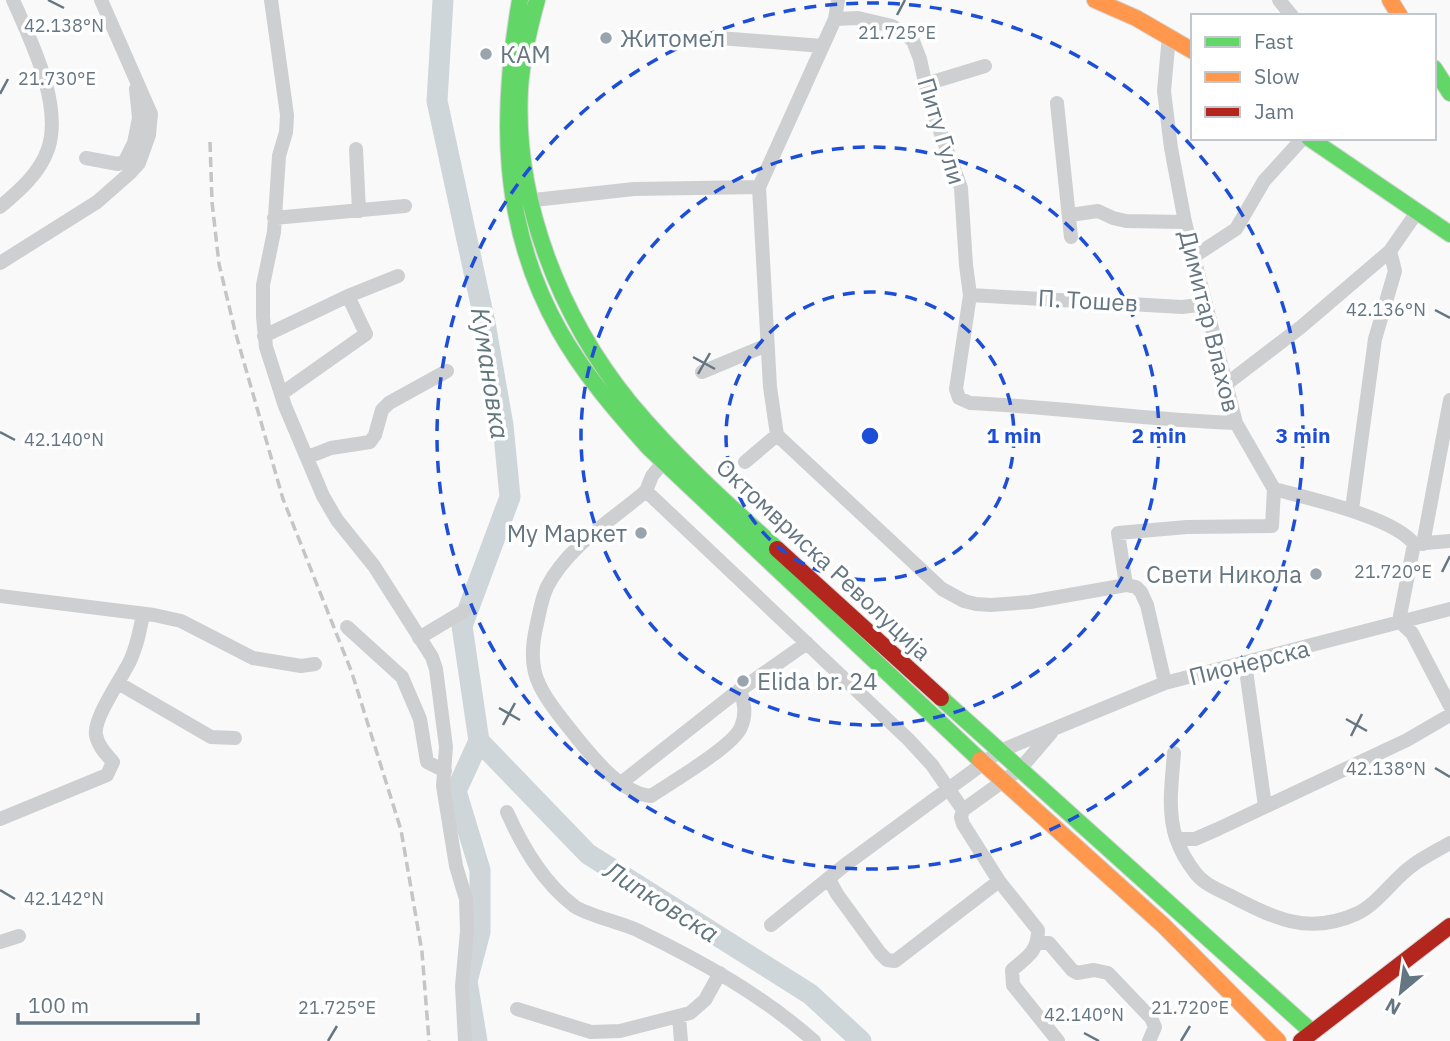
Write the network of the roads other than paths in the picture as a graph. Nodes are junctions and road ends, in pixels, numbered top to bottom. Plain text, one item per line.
1 (13, 0) edge
2 (102, 0) edge
3 (271, 0) edge
4 (520, 0) edge
5 (537, 0) edge
6 (838, 0) edge
7 (1095, 0) edge
8 (1279, 0) edge
9 (1290, 14) edge
10 (835, 19) junction
11 (1169, 36) junction
12 (719, 38) dead end
13 (822, 46) junction
14 (1191, 50) edge
15 (985, 66) dead end
16 (1441, 71) edge
17 (926, 84) junction
18 (137, 85) junction
19 (1450, 93) edge
20 (1057, 103) dead end
21 (1301, 140) edge
22 (1312, 140) edge
23 (356, 149) dead end
24 (86, 158) dead end
25 (759, 187) junction
26 (530, 200) junction
27 (513, 203) junction
28 (0, 206) edge
29 (405, 206) dead end
30 (359, 211) junction
31 (1417, 212) junction
32 (1070, 215) junction
33 (274, 218) junction
34 (1185, 222) junction
35 (1450, 233) edge
36 (1071, 237) dead end
37 (1390, 251) junction
38 (1193, 257) junction
39 (0, 263) edge
40 (398, 276) dead end
41 (970, 295) junction
42 (348, 296) junction
43 (1206, 304) junction
44 (264, 336) junction
45 (767, 345) junction
46 (447, 371) dead end
47 (702, 372) dead end
48 (1225, 385) junction
49 (281, 394) junction
50 (1450, 400) edge
51 (1236, 423) junction
52 (777, 435) junction
53 (308, 457) junction
54 (664, 461) junction
55 (745, 462) dead end
56 (1274, 489) junction
57 (646, 491) junction
58 (1352, 509) junction
59 (1450, 541) edge
60 (1418, 544) junction
61 (1126, 586) junction
62 (0, 596) edge
63 (1450, 609) edge
64 (464, 611) dead end
65 (143, 614) junction
66 (1399, 621) junction
67 (347, 627) dead end
68 (419, 638) junction
69 (807, 643) junction
70 (1245, 663) junction
71 (315, 664) dead end
72 (118, 682) junction
73 (1165, 683) junction
74 (740, 690) junction
75 (1450, 706) edge
76 (1450, 715) edge
77 (1054, 729) junction
78 (235, 738) dead end
79 (1000, 751) junction
80 (1174, 752) dead end
81 (984, 763) junction
82 (1020, 769) junction
83 (445, 771) junction
84 (1004, 782) junction
85 (621, 783) junction
86 (948, 788) junction
87 (1265, 806) junction
88 (963, 810) junction
89 (507, 812) dead end
90 (0, 819) edge
91 (1177, 839) junction
92 (1450, 844) edge
93 (829, 879) junction
94 (999, 881) junction
95 (771, 925) dead end
96 (1450, 926) edge
97 (19, 936) dead end
98 (0, 942) edge
99 (1038, 943) junction
100 (720, 973) junction
101 (517, 1009) dead end
102 (679, 1017) junction
103 (593, 1037) edge
104 (1305, 1038) edge
105 (464, 1041) edge
106 (681, 1041) edge
107 (814, 1041) edge
108 (1058, 1041) edge
109 (1149, 1041) edge
110 (1278, 1041) edge

1 - 28 street
2 - 18 street
3 - 33 street
4 - 27 street, Октомвриска Револуција
5 - 26 street, Октомвриска Револуција
6 - 10 street
7 - 11 street
8 - 9 street
10 - 13 street
10 - 17 street, Питу Гули
11 - 14 street
11 - 34 street, Димитар Влахов
12 - 13 street
13 - 25 street
15 - 17 street
16 - 19 street
17 - 41 street, Питу Гули
18 - 24 street
18 - 39 street
20 - 32 street
21 - 38 street
22 - 31 street
23 - 30 street
25 - 26 street
25 - 45 street
26 - 27 street
26 - 79 street, Октомвриска Револуција
27 - 54 street, Октомвриска Револуција
29 - 30 street
30 - 33 street
31 - 35 street
31 - 37 street
32 - 34 street
32 - 36 street
33 - 44 street
34 - 38 street, Димитар Влахов
37 - 48 street
37 - 58 street
38 - 43 street, Димитар Влахов
40 - 42 street
41 - 43 street, П. Тошев
41 - 51 street, Питу Гули
42 - 44 street
42 - 49 street
43 - 48 street, Димитар Влахов
44 - 49 street
45 - 47 street
45 - 52 street
46 - 53 street
48 - 51 street, Димитар Влахов
49 - 53 street
50 - 60 street
51 - 56 street, Димитар Влахов
52 - 55 street
52 - 61 street
53 - 68 street
54 - 57 street
54 - 81 street, Октомвриска Револуција
56 - 58 street
56 - 61 street
57 - 69 street
57 - 85 street
58 - 60 street
59 - 60 street
60 - 66 street
61 - 73 street
62 - 65 street
63 - 66 street, Пионерска
64 - 68 street
65 - 71 street
65 - 72 street
66 - 70 street, Пионерска
66 - 75 street
67 - 83 street
68 - 83 street
69 - 74 street
69 - 86 street
70 - 73 street, Пионерска
70 - 87 street
72 - 78 street
72 - 90 street
73 - 77 street, Пионерска
74 - 85 street
74 - 85 street
76 - 87 street
77 - 79 street, Пионерска
77 - 82 street, Пионерска
79 - 81 street, Пионерска
79 - 82 street, Октомвриска Револуција
80 - 91 street
81 - 84 street, Октомвриска Револуција
81 - 86 street, Пионерска
82 - 84 street, Пионерска
82 - 104 street, Октомвриска Револуција
83 - 105 street
84 - 88 street, Пионерска
84 - 110 street, Октомвриска Револуција
86 - 88 street
86 - 93 street, Пионерска
87 - 91 street
88 - 94 street
89 - 100 street
91 - 92 street
93 - 94 street
93 - 95 street, Пионерска
94 - 99 street
96 - 104 street
97 - 98 street
99 - 108 street
99 - 109 street
100 - 102 street
100 - 107 street
101 - 103 street
102 - 103 street
102 - 106 street

